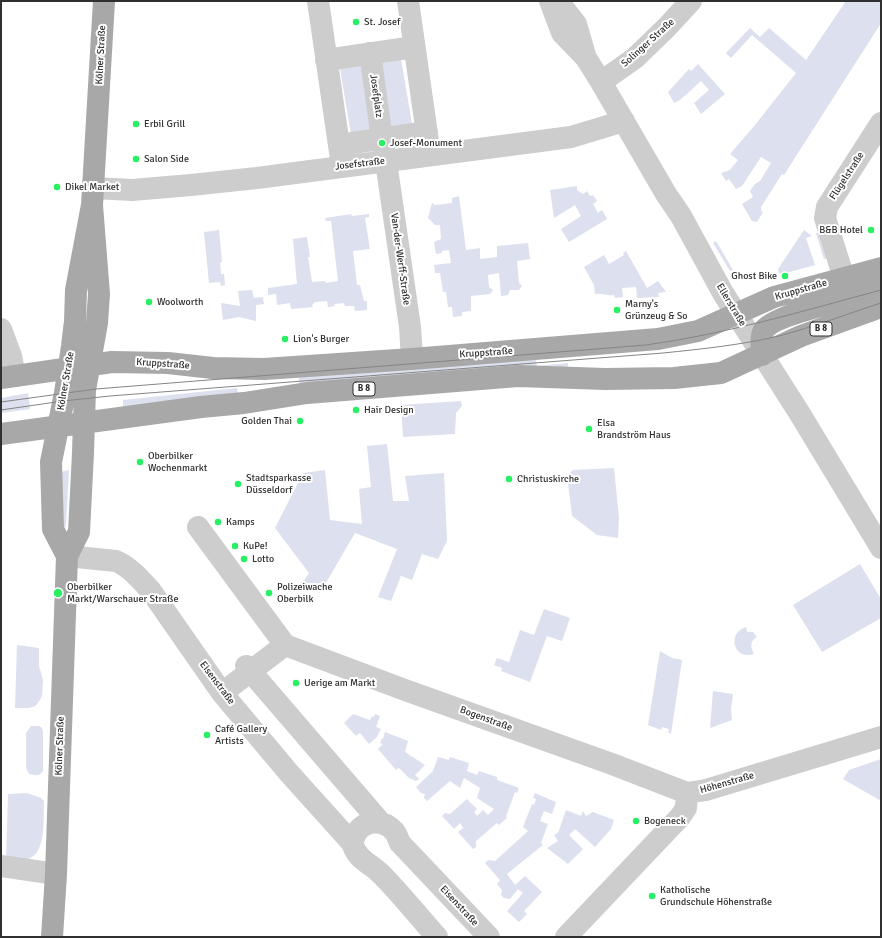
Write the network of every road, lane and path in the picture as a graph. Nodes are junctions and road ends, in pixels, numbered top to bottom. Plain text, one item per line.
1 (104, 1) edge
2 (318, 1) edge
3 (408, 1) edge
4 (550, 1) edge
5 (558, 1) edge
6 (691, 1) edge
7 (414, 47) junction
8 (370, 53) junction
9 (586, 58) junction
10 (326, 60) junction
11 (601, 82) junction
12 (624, 121) junction
13 (881, 123) edge
14 (427, 132) junction
15 (383, 145) junction
16 (340, 155) junction
17 (430, 155) junction
18 (93, 196) junction
19 (881, 268) edge
20 (844, 278) junction
21 (881, 290) edge
22 (881, 307) edge
23 (736, 314) junction
24 (1, 329) edge
25 (762, 355) junction
26 (412, 359) junction
27 (80, 366) junction
28 (8, 377) edge
29 (71, 425) junction
30 (1, 434) edge
31 (198, 527) dead end
32 (881, 548) edge
33 (67, 556) junction
34 (285, 646) junction
35 (248, 669) junction
36 (222, 693) junction
37 (881, 737) edge
38 (687, 793) junction
39 (381, 823) junction
40 (352, 844) junction
41 (1, 866) edge
42 (56, 874) junction
43 (52, 937) edge
44 (437, 937) edge
45 (489, 937) edge
46 (566, 937) edge

1 - 18 main road, Kölner Straße
2 - 10 street
3 - 7 street
4 - 9 street, Ellerstraße
5 - 9 street, Ellerstraße
6 - 11 street, Solinger Straße
7 - 8 street
7 - 14 street
8 - 10 street
8 - 15 street, Josefplatz
9 - 11 street, Ellerstraße
10 - 16 street
11 - 12 street, Ellerstraße
12 - 17 street, Josefstraße
12 - 23 street, Ellerstraße
13 - 20 street, Flügelstraße
14 - 15 street
14 - 17 street
15 - 16 street, Josefstraße
15 - 17 street, Josefstraße
15 - 26 street, Van-der-Werff-Straße
16 - 18 street, Josefstraße
18 - 27 main road, Kölner Straße
19 - 20 main road, Kruppstraße
20 - 23 main road, Kruppstraße
21 - 25 main road, Kruppstraße
22 - 25 main road, B 8
23 - 25 street, Ellerstraße
23 - 26 main road, Kruppstraße
24 - 28 street
25 - 29 main road, B 8
25 - 32 street, Ellerstraße
26 - 27 main road, Kruppstraße
27 - 28 main road, Kruppstraße
27 - 29 main road, Kölner Straße
29 - 30 main road, B 8
29 - 33 main road, Kölner Straße
29 - 33 main road, Kölner Straße
31 - 34 street
33 - 36 street, Eisenstraße
33 - 42 main road, Kölner Straße
34 - 35 street
34 - 38 street, Bogenstraße
35 - 36 street
35 - 39 street, Eisenstraße
36 - 40 street, Eisenstraße
37 - 38 street, Höhenstraße
38 - 46 street, Höhenstraße
39 - 40 street
39 - 45 street, Eisenstraße
40 - 44 street, Eisenstraße
41 - 42 street
42 - 43 main road, Kölner Straße

